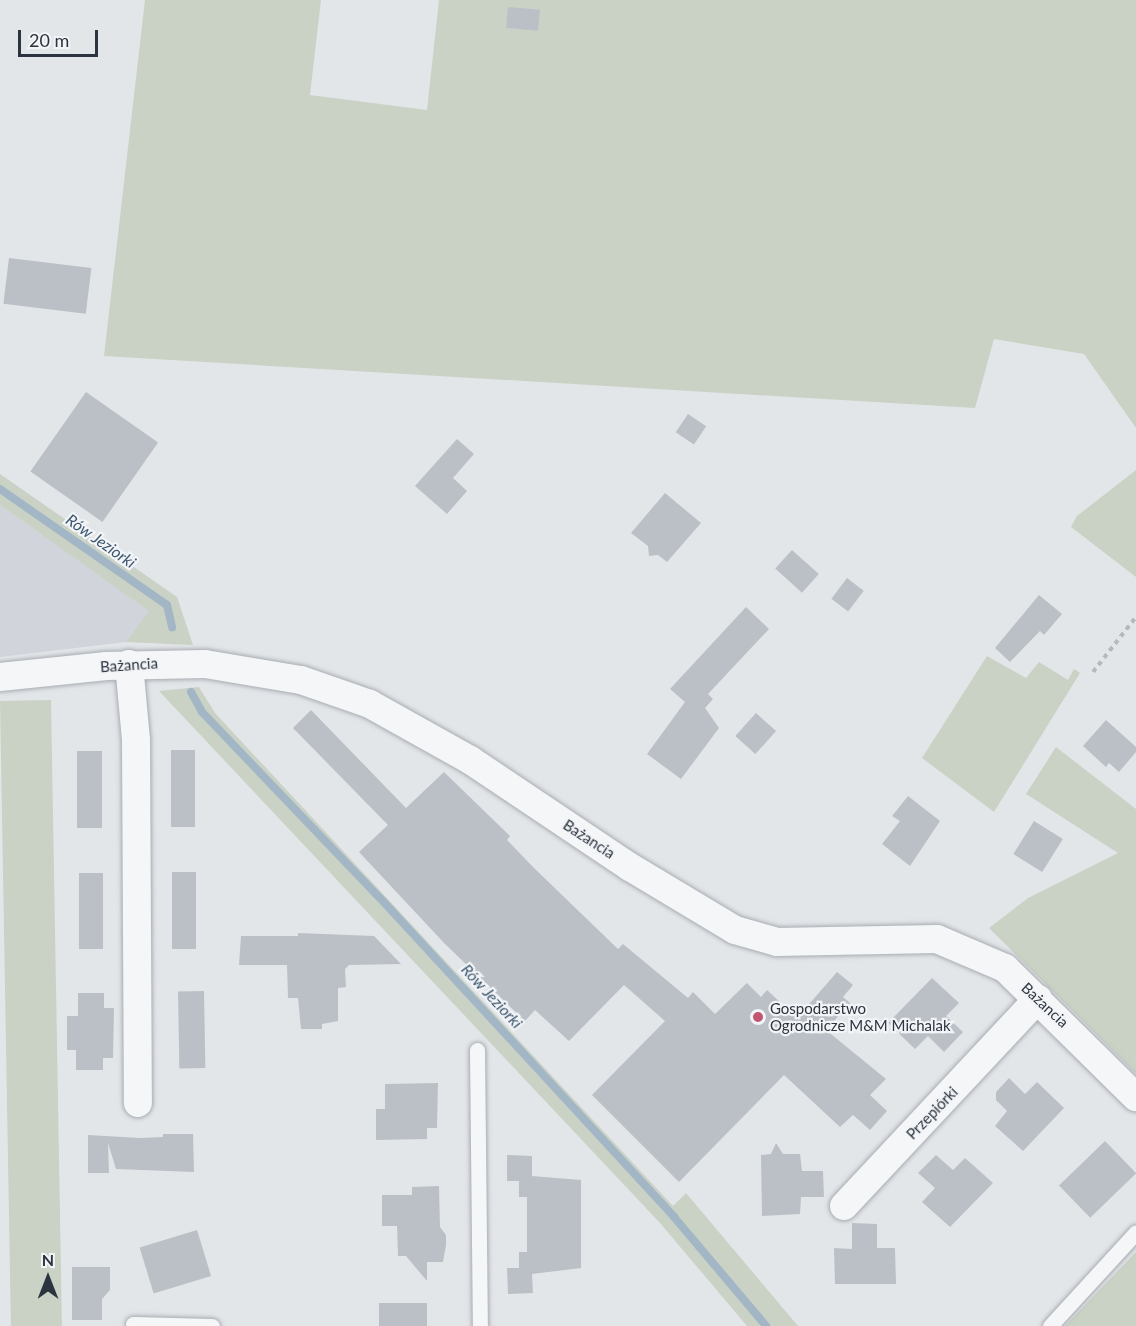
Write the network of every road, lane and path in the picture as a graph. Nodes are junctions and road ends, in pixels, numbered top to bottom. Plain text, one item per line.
1 (1136, 617) edge
2 (129, 664) junction
3 (1093, 672) dead end
4 (0, 677) edge
5 (1038, 999) junction
6 (477, 1050) dead end
7 (1136, 1097) edge
8 (138, 1103) dead end
9 (844, 1206) dead end
10 (1136, 1232) edge
11 (133, 1324) dead end
12 (212, 1326) edge
13 (480, 1326) edge
14 (1050, 1326) edge

1 - 3 path
2 - 4 street, Bażancia
2 - 5 street, Bażancia
2 - 8 street
5 - 7 street, Bażancia
5 - 9 street, Przepiórki
6 - 13 lane
10 - 14 lane
11 - 12 lane

